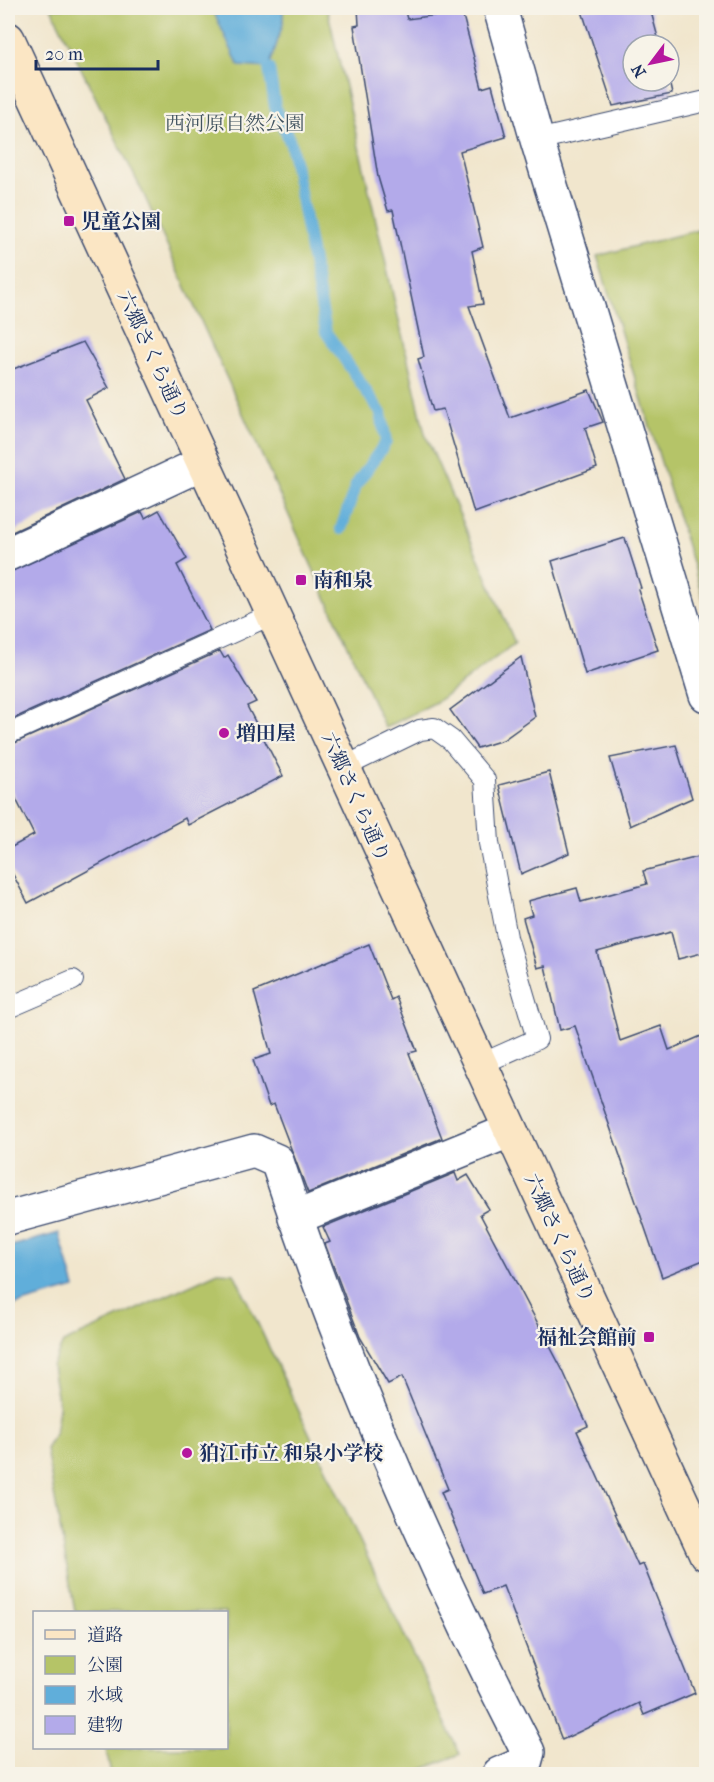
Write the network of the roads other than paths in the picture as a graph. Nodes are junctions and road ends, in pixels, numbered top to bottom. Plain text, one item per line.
1 (500, 8) edge
2 (8, 39) edge
3 (706, 101) edge
4 (537, 140) junction
5 (202, 463) junction
6 (8, 554) edge
7 (273, 614) junction
8 (706, 695) edge
9 (8, 734) edge
10 (342, 768) junction
11 (74, 980) dead end
12 (8, 1008) edge
13 (480, 1065) junction
14 (509, 1131) junction
15 (8, 1218) edge
16 (295, 1218) junction
17 (706, 1554) edge
18 (499, 1774) edge

1 - 4 street
2 - 5 main road, 六郷さくら通り
3 - 4 lane
4 - 8 street
5 - 6 street
5 - 7 main road, 六郷さくら通り
7 - 9 lane
7 - 10 main road, 六郷さくら通り
10 - 13 main road, 六郷さくら通り
10 - 13 lane
11 - 12 lane
13 - 14 main road, 六郷さくら通り
14 - 16 street
14 - 17 main road, 六郷さくら通り
15 - 16 street
16 - 18 street

